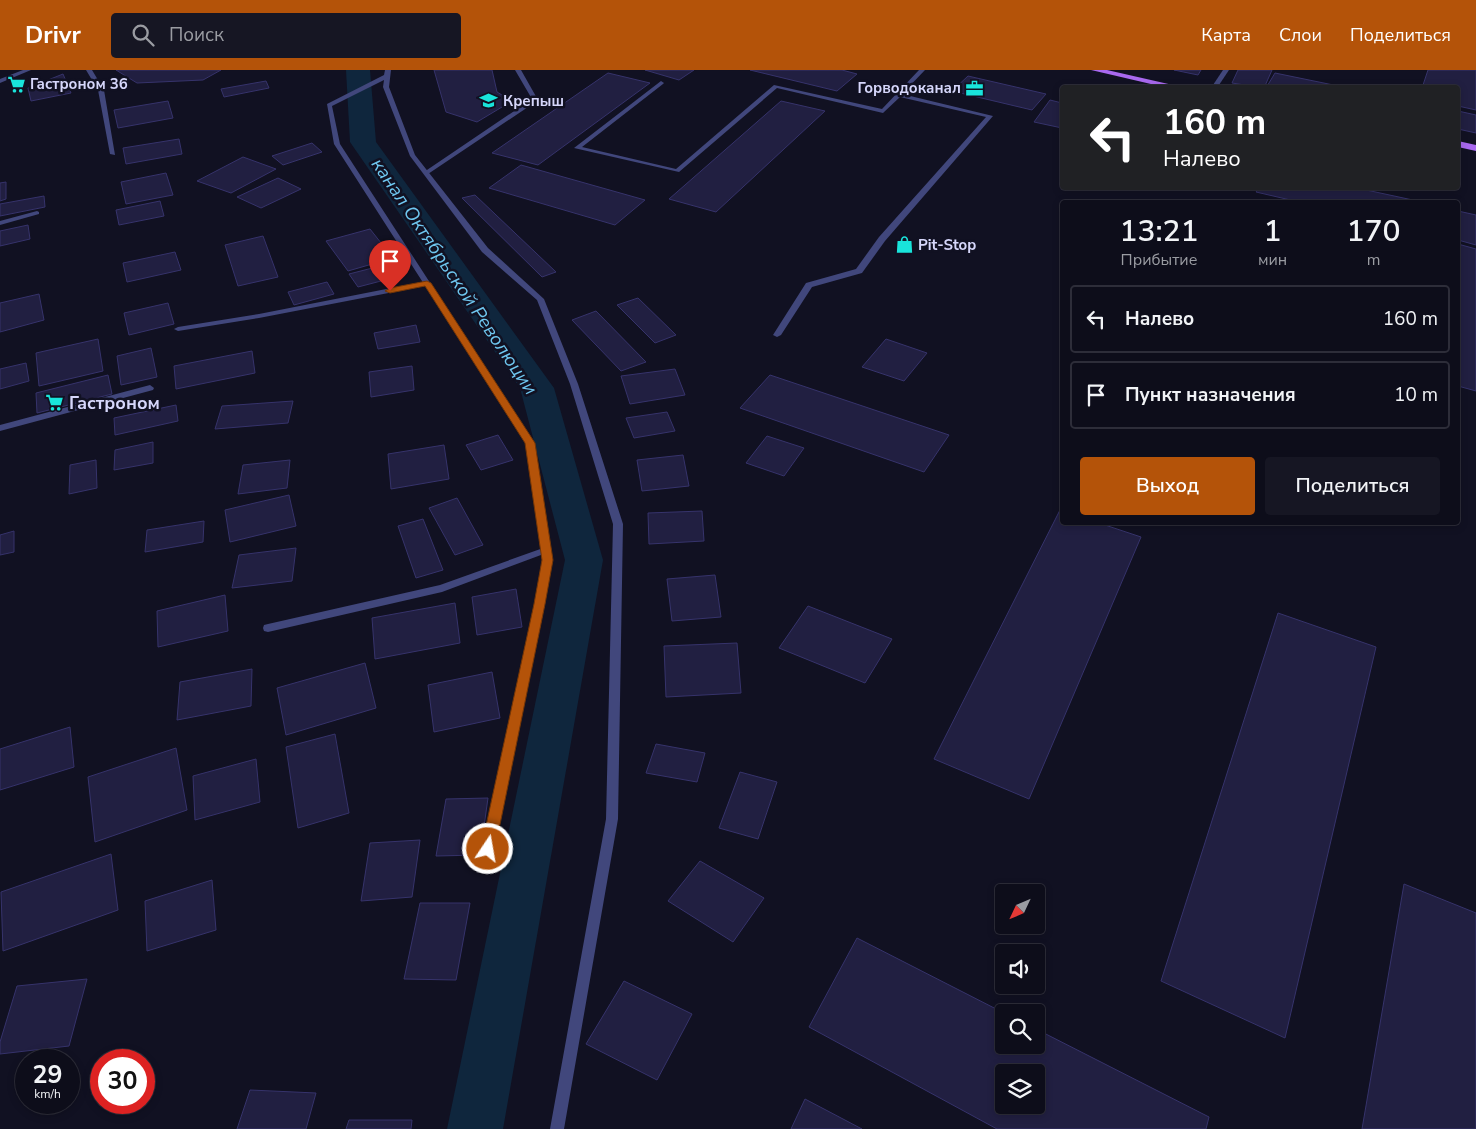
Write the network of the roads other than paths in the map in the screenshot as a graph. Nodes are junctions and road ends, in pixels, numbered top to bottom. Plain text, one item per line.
1 (28, 70) edge
2 (89, 70) edge
3 (518, 70) edge
4 (922, 70) edge
5 (1082, 70) edge
6 (1095, 70) edge
7 (1226, 70) edge
8 (387, 73) edge
9 (0, 82) edge
10 (660, 83) dead end
11 (1154, 85) edge
12 (1168, 85) edge
13 (1216, 85) edge
14 (899, 94) junction
15 (1460, 145) edge
16 (1476, 149) edge
17 (113, 154) dead end
18 (426, 173) junction
19 (37, 213) dead end
20 (0, 222) edge
21 (427, 283) junction
22 (178, 329) dead end
23 (777, 335) dead end
24 (150, 388) dead end
25 (0, 428) edge
26 (546, 550) junction
27 (268, 628) dead end
28 (488, 849) dead end
29 (557, 1129) edge

1 - 9 street
2 - 17 street
3 - 18 street
4 - 14 street
5 - 11 main road
6 - 12 main road
7 - 13 street
8 - 18 street
8 - 21 street
10 - 14 street
14 - 23 street
15 - 16 main road
18 - 29 street
19 - 20 street
21 - 22 street
21 - 26 street
24 - 25 street
26 - 27 street
26 - 28 street

